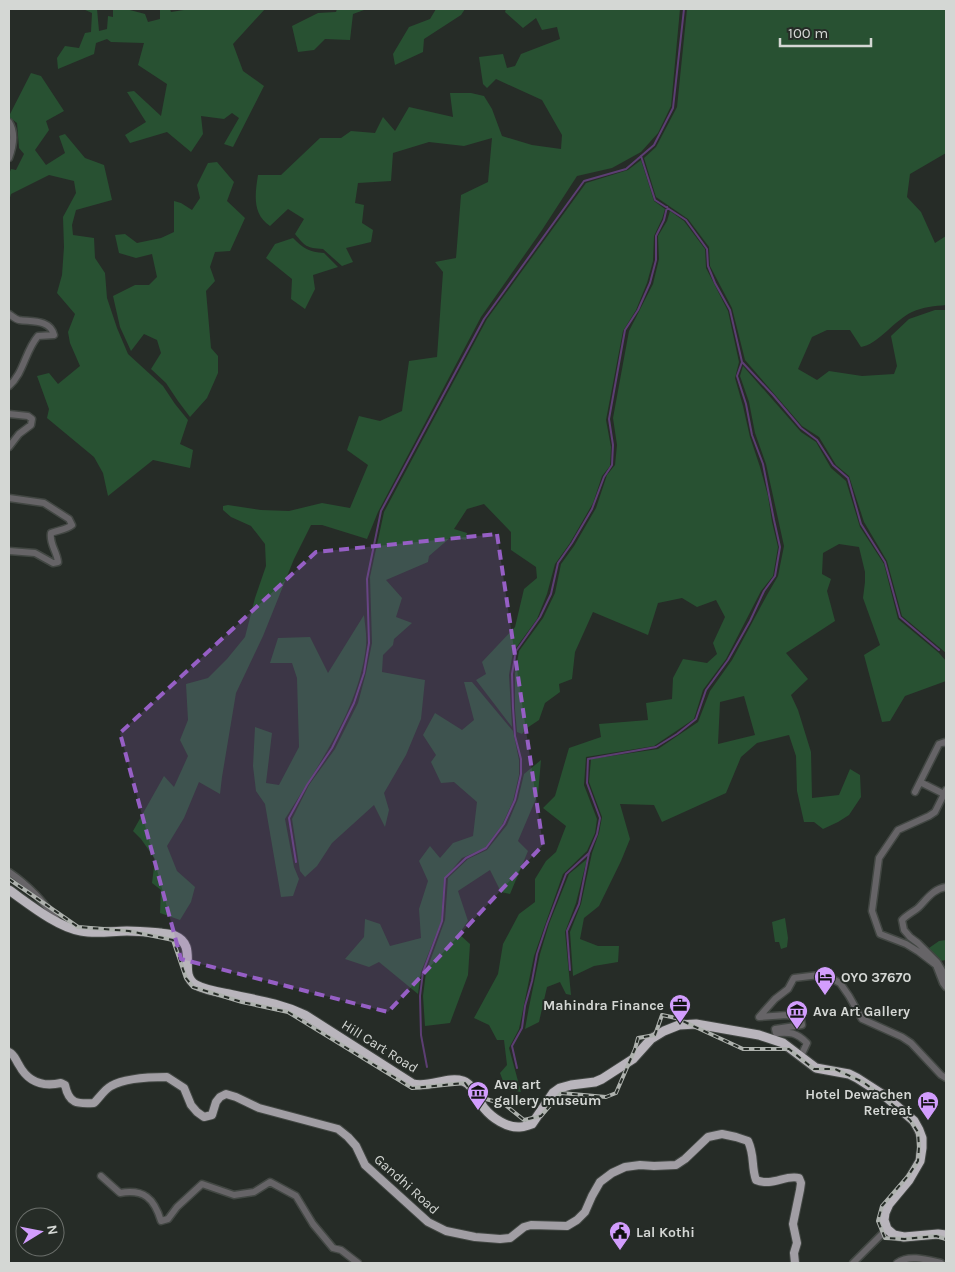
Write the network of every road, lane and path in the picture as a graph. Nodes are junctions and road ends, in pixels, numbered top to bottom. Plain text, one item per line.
1 (9, 122) edge
2 (9, 158) edge
3 (9, 314) edge
4 (9, 386) edge
5 (9, 414) edge
6 (9, 448) edge
7 (9, 498) edge
8 (9, 551) edge
9 (946, 743) edge
10 (920, 782) junction
11 (915, 792) dead end
12 (945, 792) edge
13 (9, 872) edge
14 (946, 887) edge
15 (9, 890) edge
16 (61, 924) junction
17 (946, 977) edge
18 (946, 988) edge
19 (9, 1052) edge
20 (801, 1056) junction
21 (946, 1078) edge
22 (101, 1176) dead end
23 (887, 1230) junction
24 (946, 1236) edge
25 (358, 1263) edge
26 (795, 1263) edge
27 (853, 1263) edge
28 (897, 1263) edge
29 (941, 1263) edge

1 - 2 street
3 - 4 street
5 - 6 street
7 - 8 street
9 - 10 street
10 - 11 street
10 - 12 street
12 - 18 street
13 - 16 street
14 - 17 street
15 - 16 highway, Hill Cart Road
16 - 20 highway, Hill Cart Road
19 - 26 main road, Gandhi Road
20 - 21 street
20 - 23 highway, Hill Cart Road
22 - 25 street
23 - 24 highway
23 - 27 street
28 - 29 street

